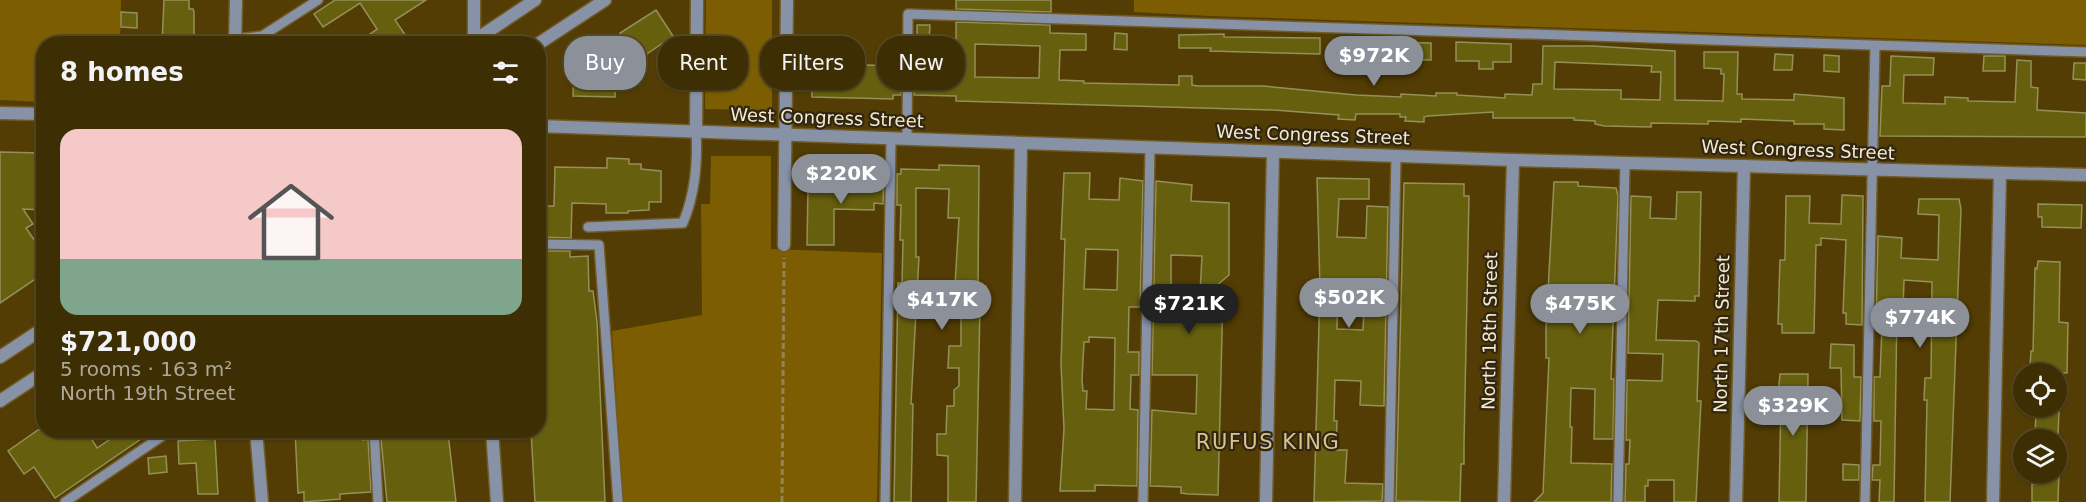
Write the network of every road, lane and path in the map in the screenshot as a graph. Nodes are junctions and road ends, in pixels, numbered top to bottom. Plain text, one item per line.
1 (236, 0) edge
2 (318, 0) edge
3 (474, 0) edge
4 (535, 0) edge
5 (605, 0) edge
6 (698, 0) edge
7 (787, 0) edge
8 (235, 36) edge
9 (262, 36) edge
10 (472, 36) edge
11 (481, 36) edge
12 (546, 39) edge
13 (1875, 46) junction
14 (2086, 52) edge
15 (0, 112) edge
16 (36, 114) edge
17 (546, 126) edge
18 (696, 130) junction
19 (785, 134) junction
20 (891, 138) junction
21 (907, 139) junction
22 (1021, 144) junction
23 (1150, 148) junction
24 (1273, 152) junction
25 (1396, 156) junction
26 (1513, 160) junction
27 (1625, 162) junction
28 (1744, 166) junction
29 (1870, 170) junction
30 (2000, 173) junction
31 (2086, 175) edge
32 (588, 227) dead end
33 (546, 244) edge
34 (784, 246) joint
35 (36, 333) edge
36 (0, 357) edge
37 (36, 377) edge
38 (0, 401) edge
39 (159, 438) edge
40 (257, 438) edge
41 (374, 438) edge
42 (493, 438) edge
43 (65, 502) edge
44 (262, 502) edge
45 (378, 502) edge
46 (497, 502) edge
47 (618, 502) edge
48 (782, 502) edge
49 (885, 502) edge
50 (1015, 502) edge
51 (1143, 502) edge
52 (1266, 502) edge
53 (1389, 502) edge
54 (1504, 502) edge
55 (1618, 502) edge
56 (1736, 502) edge
57 (1865, 502) edge
58 (1993, 502) edge

1 - 8 street
2 - 9 lane
3 - 10 street
4 - 11 street
5 - 12 street
6 - 18 street
7 - 19 street
13 - 14 lane
13 - 21 lane
13 - 29 lane
15 - 16 street
17 - 18 street, West Congress Street
18 - 19 street, West Congress Street
18 - 32 lane
19 - 20 street, West Congress Street
19 - 34 street
20 - 21 street, West Congress Street
20 - 49 lane
21 - 22 street, West Congress Street
22 - 23 street, West Congress Street
22 - 50 street
23 - 24 street, West Congress Street
23 - 51 lane
24 - 25 street, West Congress Street
24 - 52 street
25 - 26 street, West Congress Street
25 - 53 lane
26 - 27 street, West Congress Street
26 - 54 street, North 18th Street
27 - 28 street, West Congress Street
27 - 55 lane
28 - 29 street, West Congress Street
28 - 56 street, North 17th Street
29 - 30 street, West Congress Street
29 - 57 lane
30 - 31 street, West Congress Street
30 - 58 street
33 - 47 lane
34 - 48 path
35 - 36 street
37 - 38 street
39 - 43 lane
40 - 44 street
41 - 45 lane
42 - 46 street

